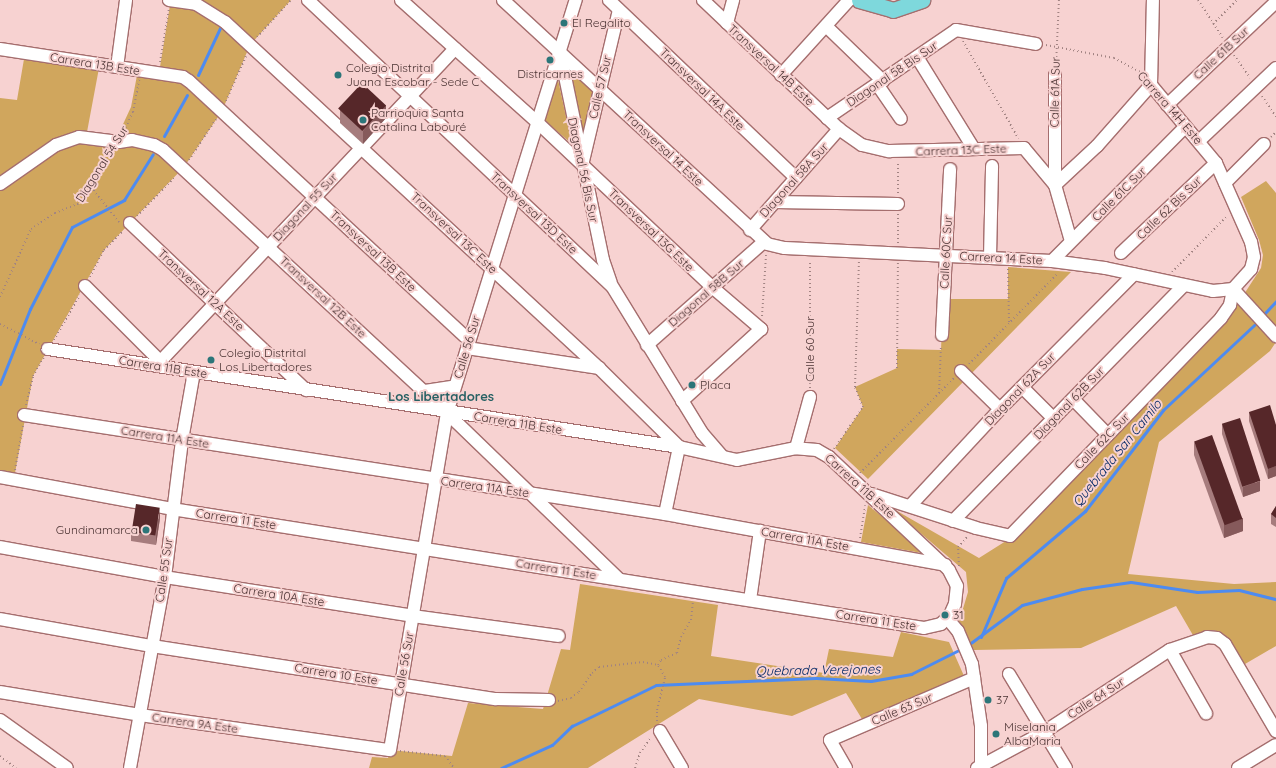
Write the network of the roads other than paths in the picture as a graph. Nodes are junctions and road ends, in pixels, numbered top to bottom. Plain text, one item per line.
1 (126, 0) edge
2 (170, 0) edge
3 (308, 0) edge
4 (401, 0) edge
5 (503, 0) edge
6 (576, 0) edge
7 (609, 0) edge
8 (703, 0) edge
9 (733, 0) edge
10 (849, 0) edge
11 (860, 0) edge
12 (922, 0) edge
13 (1153, 0) edge
14 (1276, 2) edge
15 (890, 5) edge
16 (619, 10) junction
17 (727, 23) junction
18 (827, 27) junction
19 (1036, 44) road end
20 (0, 49) edge
21 (455, 49) junction
22 (560, 52) junction
23 (918, 56) junction
24 (117, 67) junction
25 (1276, 68) edge
26 (781, 74) junction
27 (1055, 76) road end
28 (189, 81) joint
29 (880, 82) junction
30 (1151, 86) junction
31 (600, 88) junction
32 (410, 96) junction
33 (1167, 105) junction
34 (827, 118) junction
35 (901, 119) dead end
36 (538, 123) junction
37 (1185, 127) junction
38 (839, 129) junction
39 (1199, 141) junction
40 (1264, 144) dead end
41 (362, 148) junction
42 (1024, 148) joint
43 (974, 149) junction
44 (1216, 163) junction
45 (582, 164) junction
46 (992, 166) dead end
47 (950, 169) dead end
48 (796, 178) junction
49 (1225, 182) junction
50 (0, 184) edge
51 (1055, 185) junction
52 (515, 195) junction
53 (315, 197) junction
54 (775, 202) junction
55 (898, 204) dead end
56 (130, 223) dead end
57 (750, 230) junction
58 (1071, 241) junction
59 (765, 243) junction
60 (269, 246) junction
61 (1121, 253) dead end
62 (946, 254) junction
63 (990, 257) junction
64 (1052, 261) junction
65 (492, 268) junction
66 (1134, 274) junction
67 (1184, 285) junction
68 (85, 286) dead end
69 (612, 286) junction
70 (712, 288) junction
71 (1233, 289) junction
72 (215, 304) junction
73 (942, 335) road end
74 (1276, 336) edge
75 (468, 344) junction
76 (647, 345) junction
77 (48, 349) road end
78 (158, 364) junction
79 (599, 368) junction
80 (961, 371) dead end
81 (194, 372) junction
82 (456, 386) junction
83 (1022, 387) junction
84 (306, 390) junction
85 (425, 392) junction
86 (810, 397) road end
87 (1073, 399) junction
88 (682, 401) junction
89 (1000, 409) junction
90 (447, 412) junction
91 (24, 415) dead end
92 (1054, 419) junction
93 (1108, 435) junction
94 (182, 440) junction
95 (678, 447) junction
96 (796, 448) junction
97 (723, 456) junction
98 (3, 478) edge
99 (436, 479) junction
100 (530, 493) junction
101 (867, 493) junction
102 (910, 506) junction
103 (172, 509) junction
104 (665, 514) junction
105 (953, 521) junction
106 (760, 531) junction
107 (0, 547) edge
108 (424, 548) junction
109 (945, 565) junction
110 (165, 577) junction
111 (619, 579) junction
112 (750, 600) junction
113 (413, 616) junction
114 (947, 618) junction
115 (0, 619) edge
116 (559, 636) dead end
117 (152, 646) junction
118 (1170, 650) junction
119 (1009, 674) dead end
120 (974, 678) junction
121 (401, 684) junction
122 (0, 692) edge
123 (549, 700) road end
124 (1206, 712) dead end
125 (140, 715) junction
126 (0, 720) edge
127 (660, 731) road end
128 (1276, 731) edge
129 (1044, 732) junction
130 (1276, 745) edge
131 (390, 750) joint
132 (980, 767) edge
133 (68, 768) edge
134 (130, 768) edge
135 (682, 768) edge
136 (846, 768) edge
137 (1066, 768) edge
138 (1238, 768) edge

1 - 24 street
2 - 41 street, Transversal 13C Este
3 - 32 street, Transversal 13D Este
4 - 21 street, Transversal 13G Este
5 - 22 street, Transversal 14 Este
6 - 22 street, Calle 56 Sur
7 - 16 street, Transversal 14A Este
8 - 17 street, Transversal 14B Este
9 - 17 street
10 - 18 street
11 - 15 main road
12 - 15 main road
13 - 30 street
14 - 33 street, Calle 61B Sur
16 - 31 street, Calle 57 Sur
16 - 48 street, Transversal 14A Este
17 - 26 street, Transversal 14B Este
18 - 26 street
18 - 29 street
19 - 23 street, Diagonal 58 Bis Sur
20 - 24 street, Carrera 13B Este
21 - 32 street, Diagonal 55 Sur
21 - 36 street, Transversal 13G Este
22 - 31 street, Transversal 14 Este
22 - 36 street, Calle 56 Sur
22 - 45 street, Diagonal 56 Bis Sur
23 - 29 street, Diagonal 58 Bis Sur
23 - 43 street
24 - 28 street, Carrera 13B Este
25 - 39 street
26 - 34 street, Transversal 14B Este
27 - 51 street, Calle 61A Sur
28 - 53 street, Transversal 13B Este
29 - 34 street, Diagonal 58 Bis Sur
29 - 35 street
30 - 33 street, Carrera 14H Este
30 - 51 street
31 - 45 street, Calle 57 Sur
31 - 57 street, Transversal 14 Este
32 - 41 street, Diagonal 55 Sur
32 - 52 street, Transversal 13D Este
33 - 37 street, Carrera 14H Este
34 - 38 street, Transversal 14B Este
36 - 45 street, Transversal 13G Este
36 - 52 street, Calle 56 Sur
37 - 39 street, Carrera 14H Este
37 - 58 street, Calle 61C Sur
38 - 43 street, Carrera 13C Este
38 - 48 street, Diagonal 58A Sur
39 - 44 street, Carrera 14H Este
40 - 49 street
41 - 53 street, Diagonal 55 Sur
41 - 65 street, Transversal 13C Este
42 - 43 street, Carrera 13C Este
42 - 51 street, Calle 61A Sur
44 - 49 street, Carrera 14H Este
44 - 61 street, Calle 62 Bis Sur
45 - 69 street, Diagonal 56 Bis Sur
45 - 70 street, Transversal 13G Este
46 - 63 street
47 - 62 street, Calle 60C Sur
48 - 54 street, Diagonal 58A Sur
49 - 71 street, Carrera 14H Este
50 - 60 street, Transversal 12B Este
51 - 58 street, Calle 61A Sur
52 - 65 street, Calle 56 Sur
52 - 69 street, Transversal 13D Este
53 - 60 street, Diagonal 55 Sur
53 - 75 street, Transversal 13B Este
54 - 55 street
54 - 57 street, Diagonal 58A Sur
56 - 72 street, Transversal 12A Este
57 - 59 street, Transversal 14 Este
58 - 64 street, Calle 61C Sur
59 - 62 street, Carrera 14 Este
59 - 70 street, Diagonal 58B Sur
60 - 72 street, Diagonal 55 Sur
60 - 85 street, Transversal 12B Este
62 - 63 street, Carrera 14 Este
62 - 73 street, Calle 60C Sur
63 - 64 street, Carrera 14 Este
64 - 66 street, Carrera 14 Este
65 - 75 street, Calle 56 Sur
65 - 79 street, Transversal 13C Este
66 - 67 street, Carrera 14 Este
66 - 83 street, Diagonal 62A Sur
67 - 71 street, Carrera 14 Este
67 - 87 street, Diagonal 62B Sur
68 - 78 street
69 - 76 street, Transversal 13D Este
70 - 76 street, Diagonal 58B Sur
70 - 88 street, Transversal 13G Este
71 - 74 street
71 - 93 street, Calle 62C Sur
72 - 78 street, Diagonal 55 Sur
72 - 84 street, Transversal 12A Este
75 - 79 street
75 - 82 street, Calle 56 Sur
76 - 88 street, Transversal 13D Este
77 - 78 street, Carrera 11B Este
78 - 81 street, Carrera 11B Este
79 - 95 street, Transversal 13C Este
80 - 89 street
81 - 84 street, Carrera 11B Este
81 - 94 street, Calle 55 Sur
82 - 85 street
82 - 90 street, Calle 56 Sur
83 - 89 street, Diagonal 62A Sur
83 - 92 street
84 - 90 street, Carrera 11B Este
85 - 90 street, Transversal 12B Este
86 - 96 street, Calle 60 Sur
87 - 92 street, Diagonal 62B Sur
87 - 93 street
88 - 97 street, Transversal 13D Este
89 - 102 street, Diagonal 62A Sur
90 - 95 street, Carrera 11B Este
90 - 99 street, Calle 56 Sur
90 - 100 street, Transversal 12B Este
91 - 94 street, Carrera 11A Este
92 - 105 street, Diagonal 62B Sur
93 - 105 street, Calle 62C Sur
94 - 99 street, Carrera 11A Este
94 - 103 street, Calle 55 Sur
95 - 97 street, Carrera 11B Este
95 - 104 street
96 - 97 street, Carrera 11B Este
96 - 101 street, Carrera 11B Este
98 - 103 street, Carrera 11 Este
99 - 100 street, Carrera 11A Este
99 - 108 street, Calle 56 Sur
100 - 104 street, Carrera 11A Este
100 - 111 street, Transversal 12B Este
101 - 102 street
101 - 109 street, Carrera 11B Este
102 - 105 street
103 - 108 street, Carrera 11 Este
103 - 110 street, Calle 55 Sur
104 - 106 street, Carrera 11A Este
106 - 109 street, Carrera 11A Este
106 - 112 street
107 - 110 street, Carrera 10A Este
108 - 111 street, Carrera 11 Este
108 - 113 street, Calle 56 Sur
109 - 114 street
110 - 113 street, Carrera 10A Este
110 - 117 street, Calle 55 Sur
111 - 112 street, Carrera 11 Este
112 - 114 street, Carrera 11 Este
113 - 116 street, Carrera 10A Este
113 - 121 street, Calle 56 Sur
114 - 120 street
115 - 117 street, Carrera 10 Este
117 - 121 street, Carrera 10 Este
117 - 125 street, Calle 55 Sur
118 - 124 street
118 - 128 street, Calle 64 Sur
118 - 129 street, Calle 64 Sur
119 - 129 street
120 - 132 street
120 - 136 street, Calle 63 Sur
121 - 123 street, Carrera 10 Este
121 - 131 street, Calle 56 Sur
122 - 125 street, Carrera 9A Este
125 - 131 street, Carrera 9A Este
125 - 134 street, Calle 55 Sur
126 - 133 street
127 - 135 street
129 - 132 street, Calle 64 Sur
129 - 137 street
130 - 138 street

